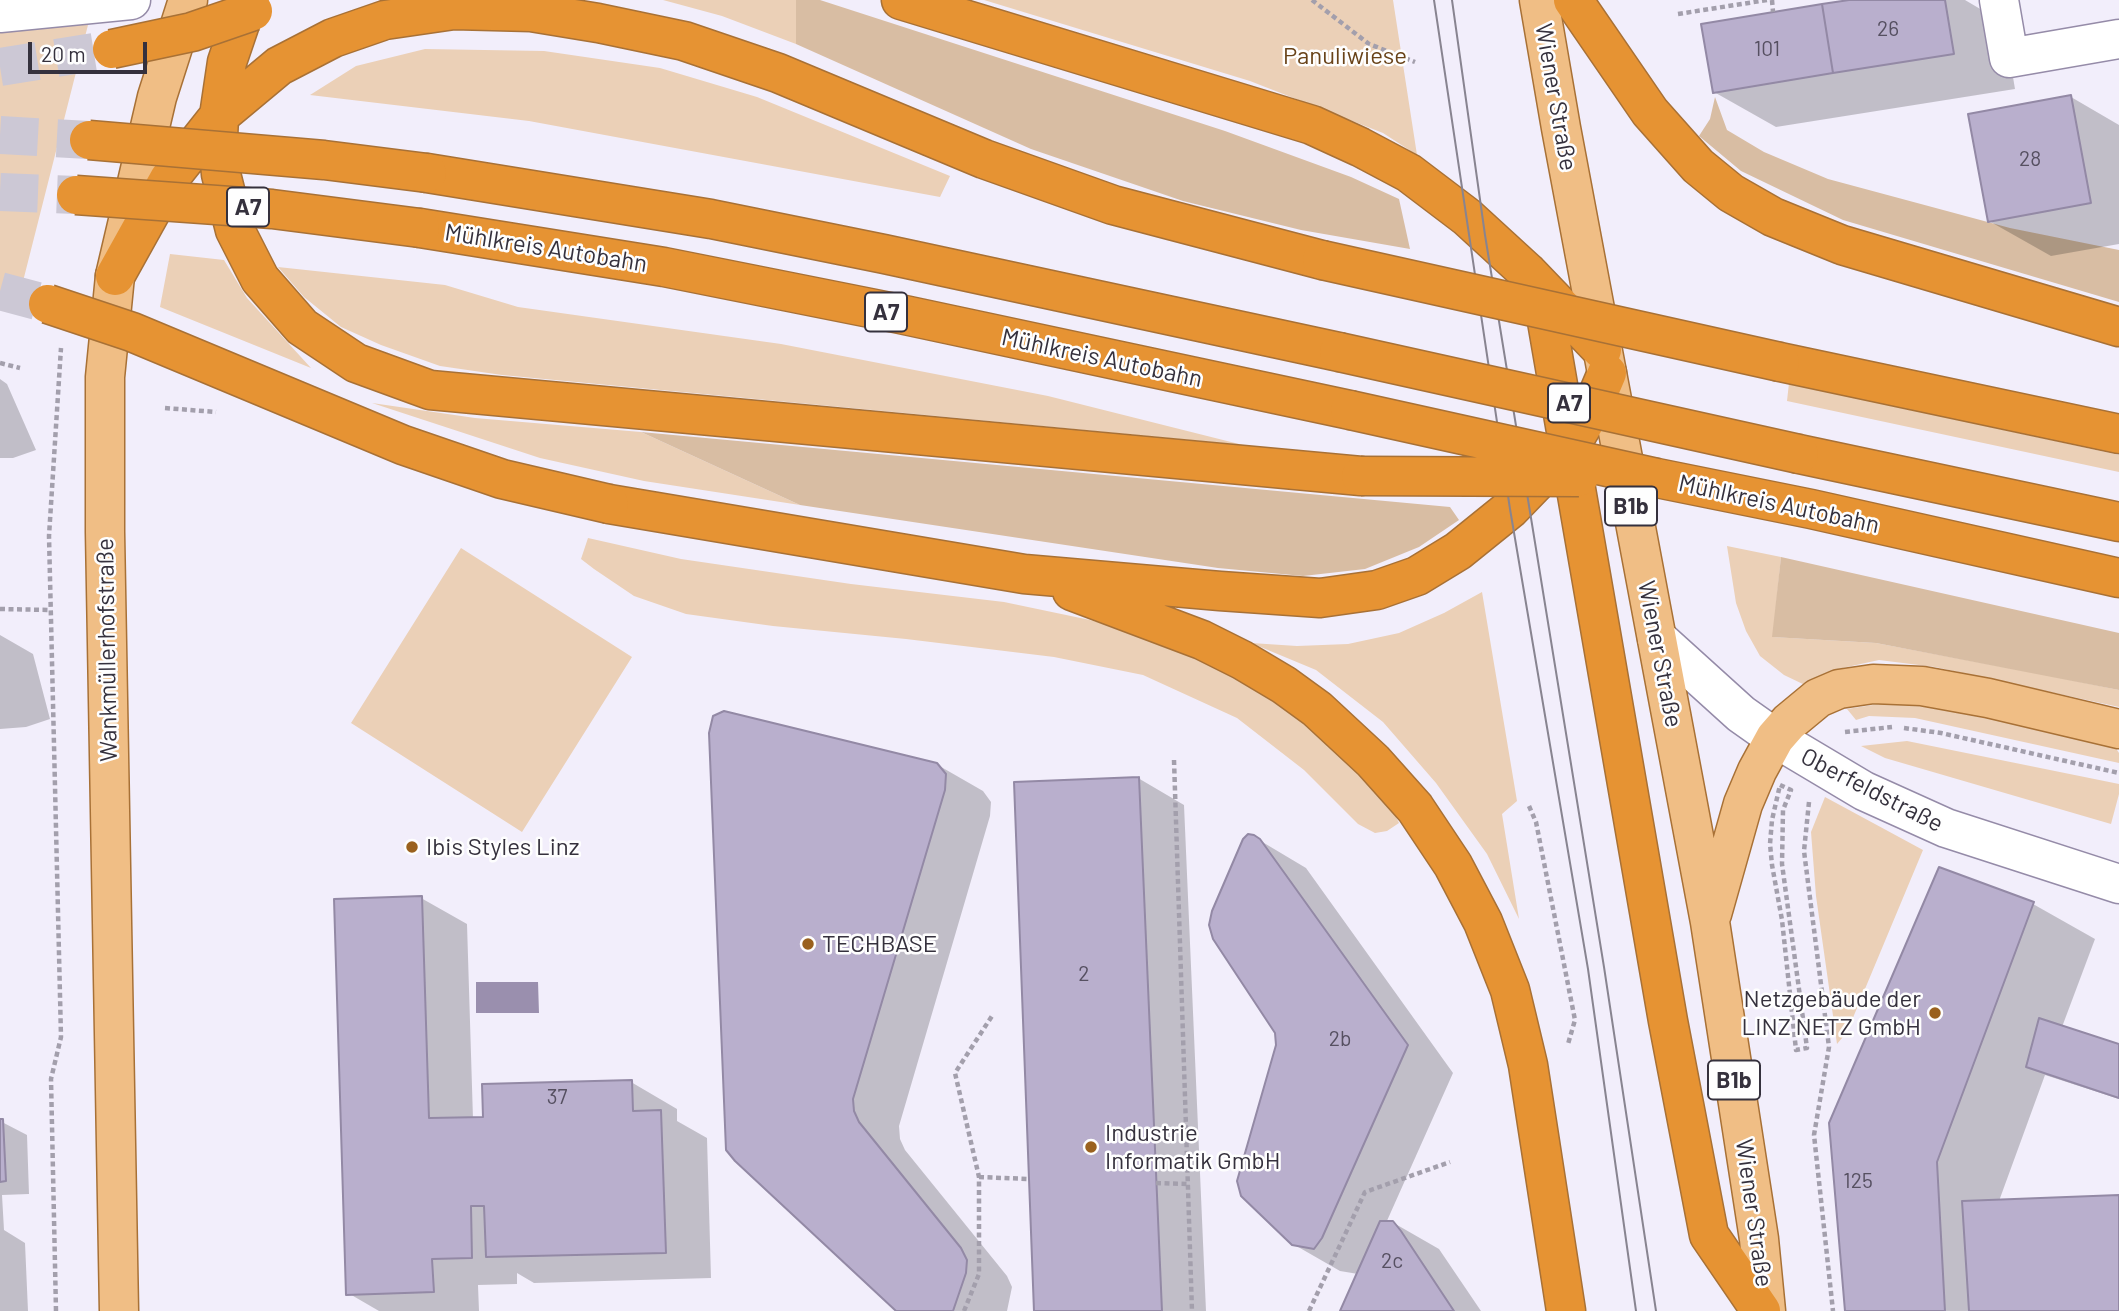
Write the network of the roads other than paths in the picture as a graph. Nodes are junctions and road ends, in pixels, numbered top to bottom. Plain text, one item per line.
1 (131, 0) edge
2 (248, 0) edge
3 (275, 0) edge
4 (901, 0) edge
5 (1539, 0) edge
6 (1573, 0) edge
7 (1999, 0) edge
8 (174, 3) edge
9 (0, 13) edge
10 (2119, 39) edge
11 (112, 49) tunnel mouth
12 (219, 116) junction
13 (89, 140) tunnel mouth
14 (76, 195) tunnel mouth
15 (1527, 272) junction
16 (115, 276) junction
17 (55, 320) tunnel mouth
18 (2119, 327) edge
19 (1604, 361) junction
20 (2119, 434) edge
21 (1569, 448) junction
22 (1657, 478) junction
23 (2119, 522) edge
24 (1024, 574) junction
25 (2119, 578) edge
26 (1657, 638) junction
27 (2119, 729) edge
28 (1775, 738) junction
29 (2118, 884) edge
30 (1710, 922) junction
31 (119, 1311) edge
32 (1566, 1311) edge
33 (1761, 1311) edge
34 (1766, 1311) edge

1 - 9 street
2 - 12 highway
3 - 11 highway, bridge
4 - 15 highway
5 - 19 main road, Wiener Straße
6 - 18 highway
7 - 10 street
8 - 16 main road, Wankmüllerhofstraße
12 - 16 highway
12 - 20 highway, bridge
12 - 22 highway, bridge
13 - 23 highway, A7, bridge
14 - 22 highway, Mühlkreis Autobahn / A7, bridge
15 - 19 highway
15 - 21 highway
16 - 31 main road, Wankmüllerhofstraße
17 - 24 highway, bridge
19 - 21 highway
19 - 26 main road, Wiener Straße / B1b
21 - 24 highway
21 - 33 highway
22 - 25 highway, Mühlkreis Autobahn / A7
24 - 32 highway
26 - 28 street, Oberfeldstraße
26 - 30 main road, Wiener Straße / B1b
27 - 28 main road
28 - 29 street, Oberfeldstraße
28 - 30 main road
30 - 34 main road, Wiener Straße / B1b

